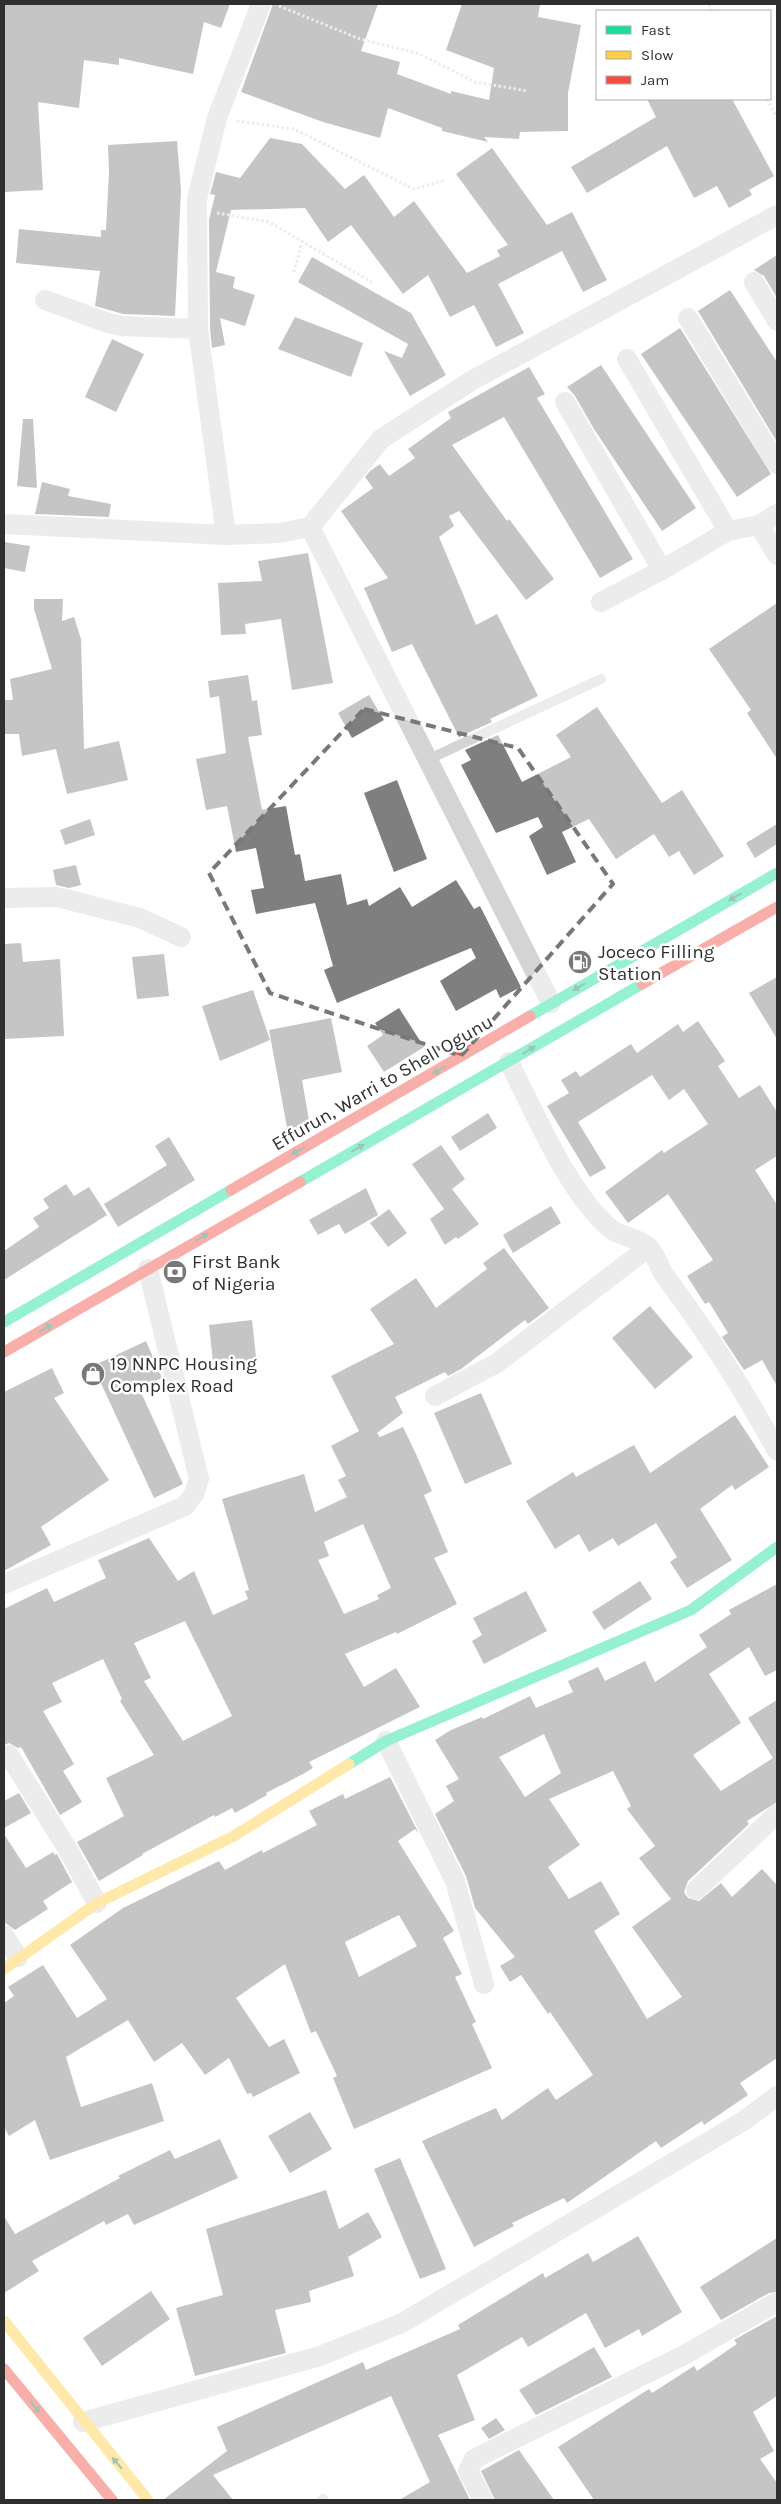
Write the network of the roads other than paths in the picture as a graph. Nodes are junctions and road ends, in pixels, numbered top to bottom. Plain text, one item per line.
1 (261, 4) edge
2 (777, 215) edge
3 (754, 282) dead end
4 (45, 300) dead end
5 (688, 318) dead end
6 (777, 321) edge
7 (198, 329) junction
8 (627, 359) dead end
9 (565, 402) dead end
10 (777, 464) edge
11 (777, 514) edge
12 (4, 524) edge
13 (759, 525) junction
14 (310, 527) junction
15 (728, 531) junction
16 (226, 535) junction
17 (777, 555) edge
18 (662, 570) junction
19 (601, 602) dead end
20 (601, 680) dead end
21 (427, 760) junction
22 (777, 873) edge
23 (4, 898) edge
24 (777, 907) edge
25 (181, 937) dead end
26 (551, 1003) junction
27 (509, 1062) junction
28 (649, 1247) junction
29 (148, 1268) junction
30 (4, 1322) edge
31 (4, 1352) edge
32 (435, 1396) dead end
33 (777, 1451) edge
34 (777, 1547) edge
35 (4, 1584) edge
36 (386, 1741) junction
37 (9, 1755) dead end
38 (777, 1814) edge
39 (696, 1890) dead end
40 (97, 1903) junction
41 (4, 1935) edge
42 (11, 1963) edge
43 (484, 1984) dead end
44 (777, 2096) edge
45 (775, 2303) dead end
46 (4, 2321) edge
47 (4, 2369) edge
48 (82, 2422) junction
49 (112, 2500) edge
50 (148, 2500) edge
51 (482, 2500) edge

1 - 7 street
2 - 14 street
3 - 6 street
4 - 7 street
5 - 10 street
7 - 16 street
8 - 15 street
9 - 18 street
11 - 13 street
12 - 16 street
13 - 15 street
13 - 17 street
14 - 16 street
14 - 21 street
15 - 18 street
18 - 19 street
20 - 21 lane
21 - 26 street
22 -> 26 street, Effurun, Warri to Shell Ogunu
23 - 25 street
27 -> 24 street
26 -> 30 street, Effurun, Warri to Shell Ogunu
27 - 28 street
29 -> 27 street
28 - 32 street
28 - 33 street
31 -> 29 street
29 - 35 street
34 - 36 street
36 - 40 street
36 - 43 street
37 - 40 street
38 - 39 street
40 - 42 street
41 - 42 street
44 - 48 street
45 - 51 street
46 - 48 street
47 -> 49 street
50 -> 48 street

